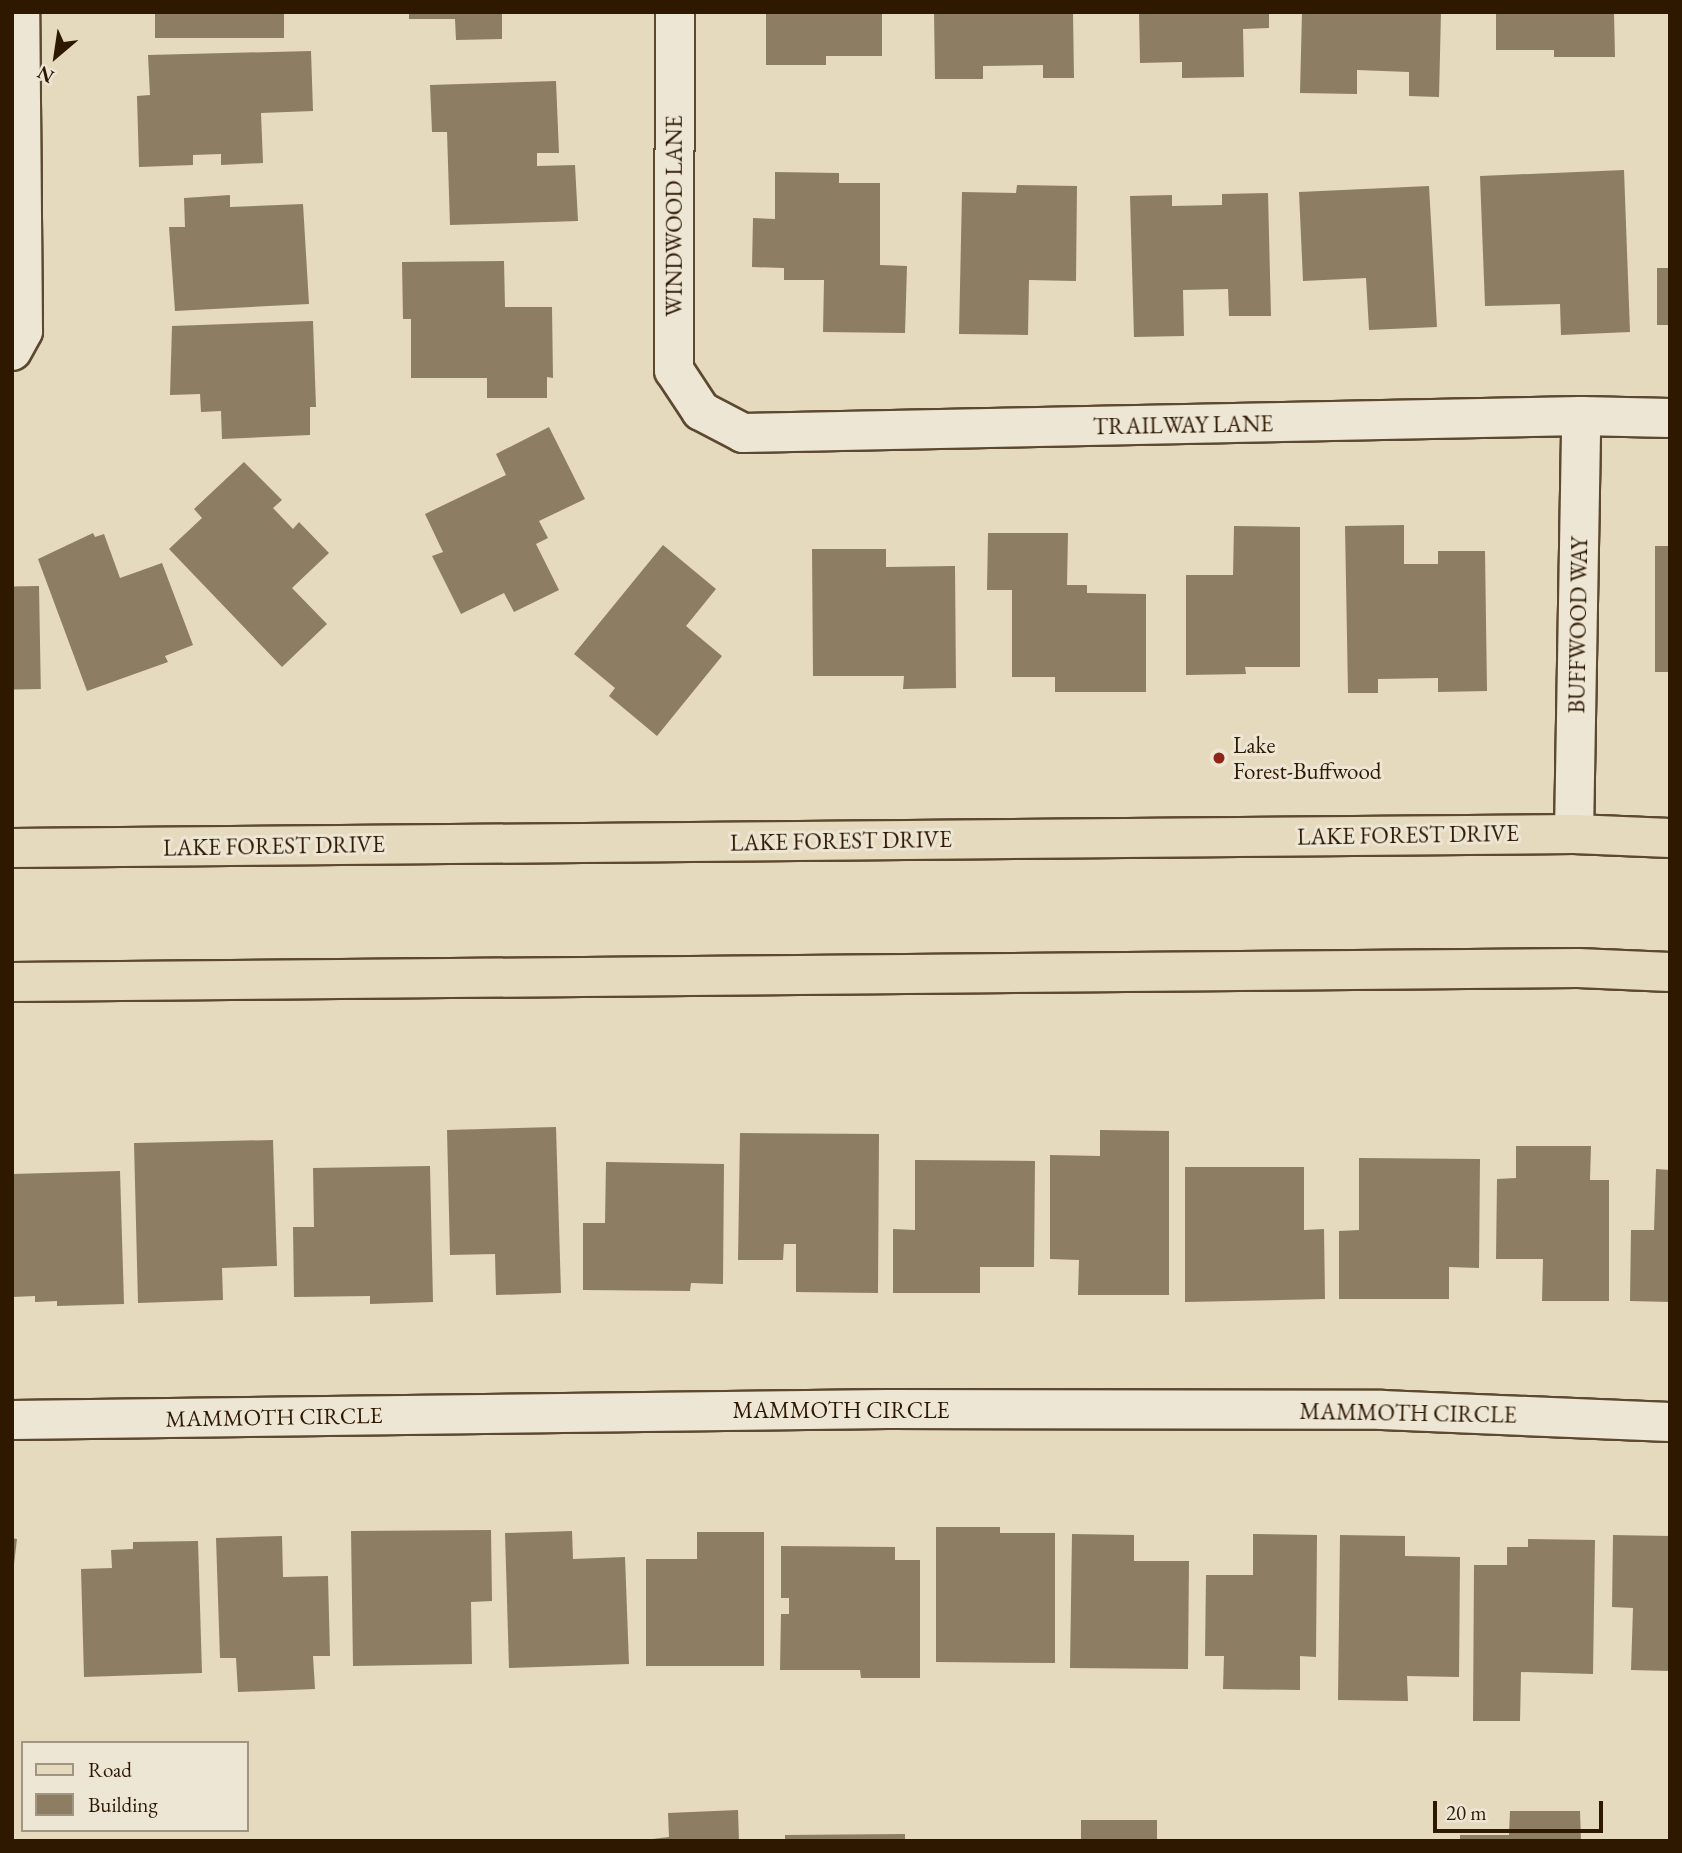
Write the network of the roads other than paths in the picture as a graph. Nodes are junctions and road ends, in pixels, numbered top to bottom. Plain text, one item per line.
1 (20, 12) edge
2 (675, 12) edge
3 (12, 351) edge
4 (701, 411) joint
5 (1581, 416) junction
6 (1670, 418) edge
7 (1574, 834) junction
8 (1670, 838) edge
9 (12, 848) edge
10 (1670, 972) edge
11 (12, 982) edge
12 (12, 1420) edge
13 (1670, 1422) edge

1 - 3 street
2 - 4 street, WINDWOOD LANE
4 - 5 street, TRAILWAY LANE
5 - 6 street, TRAILWAY LANE
5 - 7 street, BUFFWOOD WAY
7 - 8 main road, LAKE FOREST DRIVE
7 - 9 main road, LAKE FOREST DRIVE
10 - 11 main road
12 - 13 street, MAMMOTH CIRCLE

